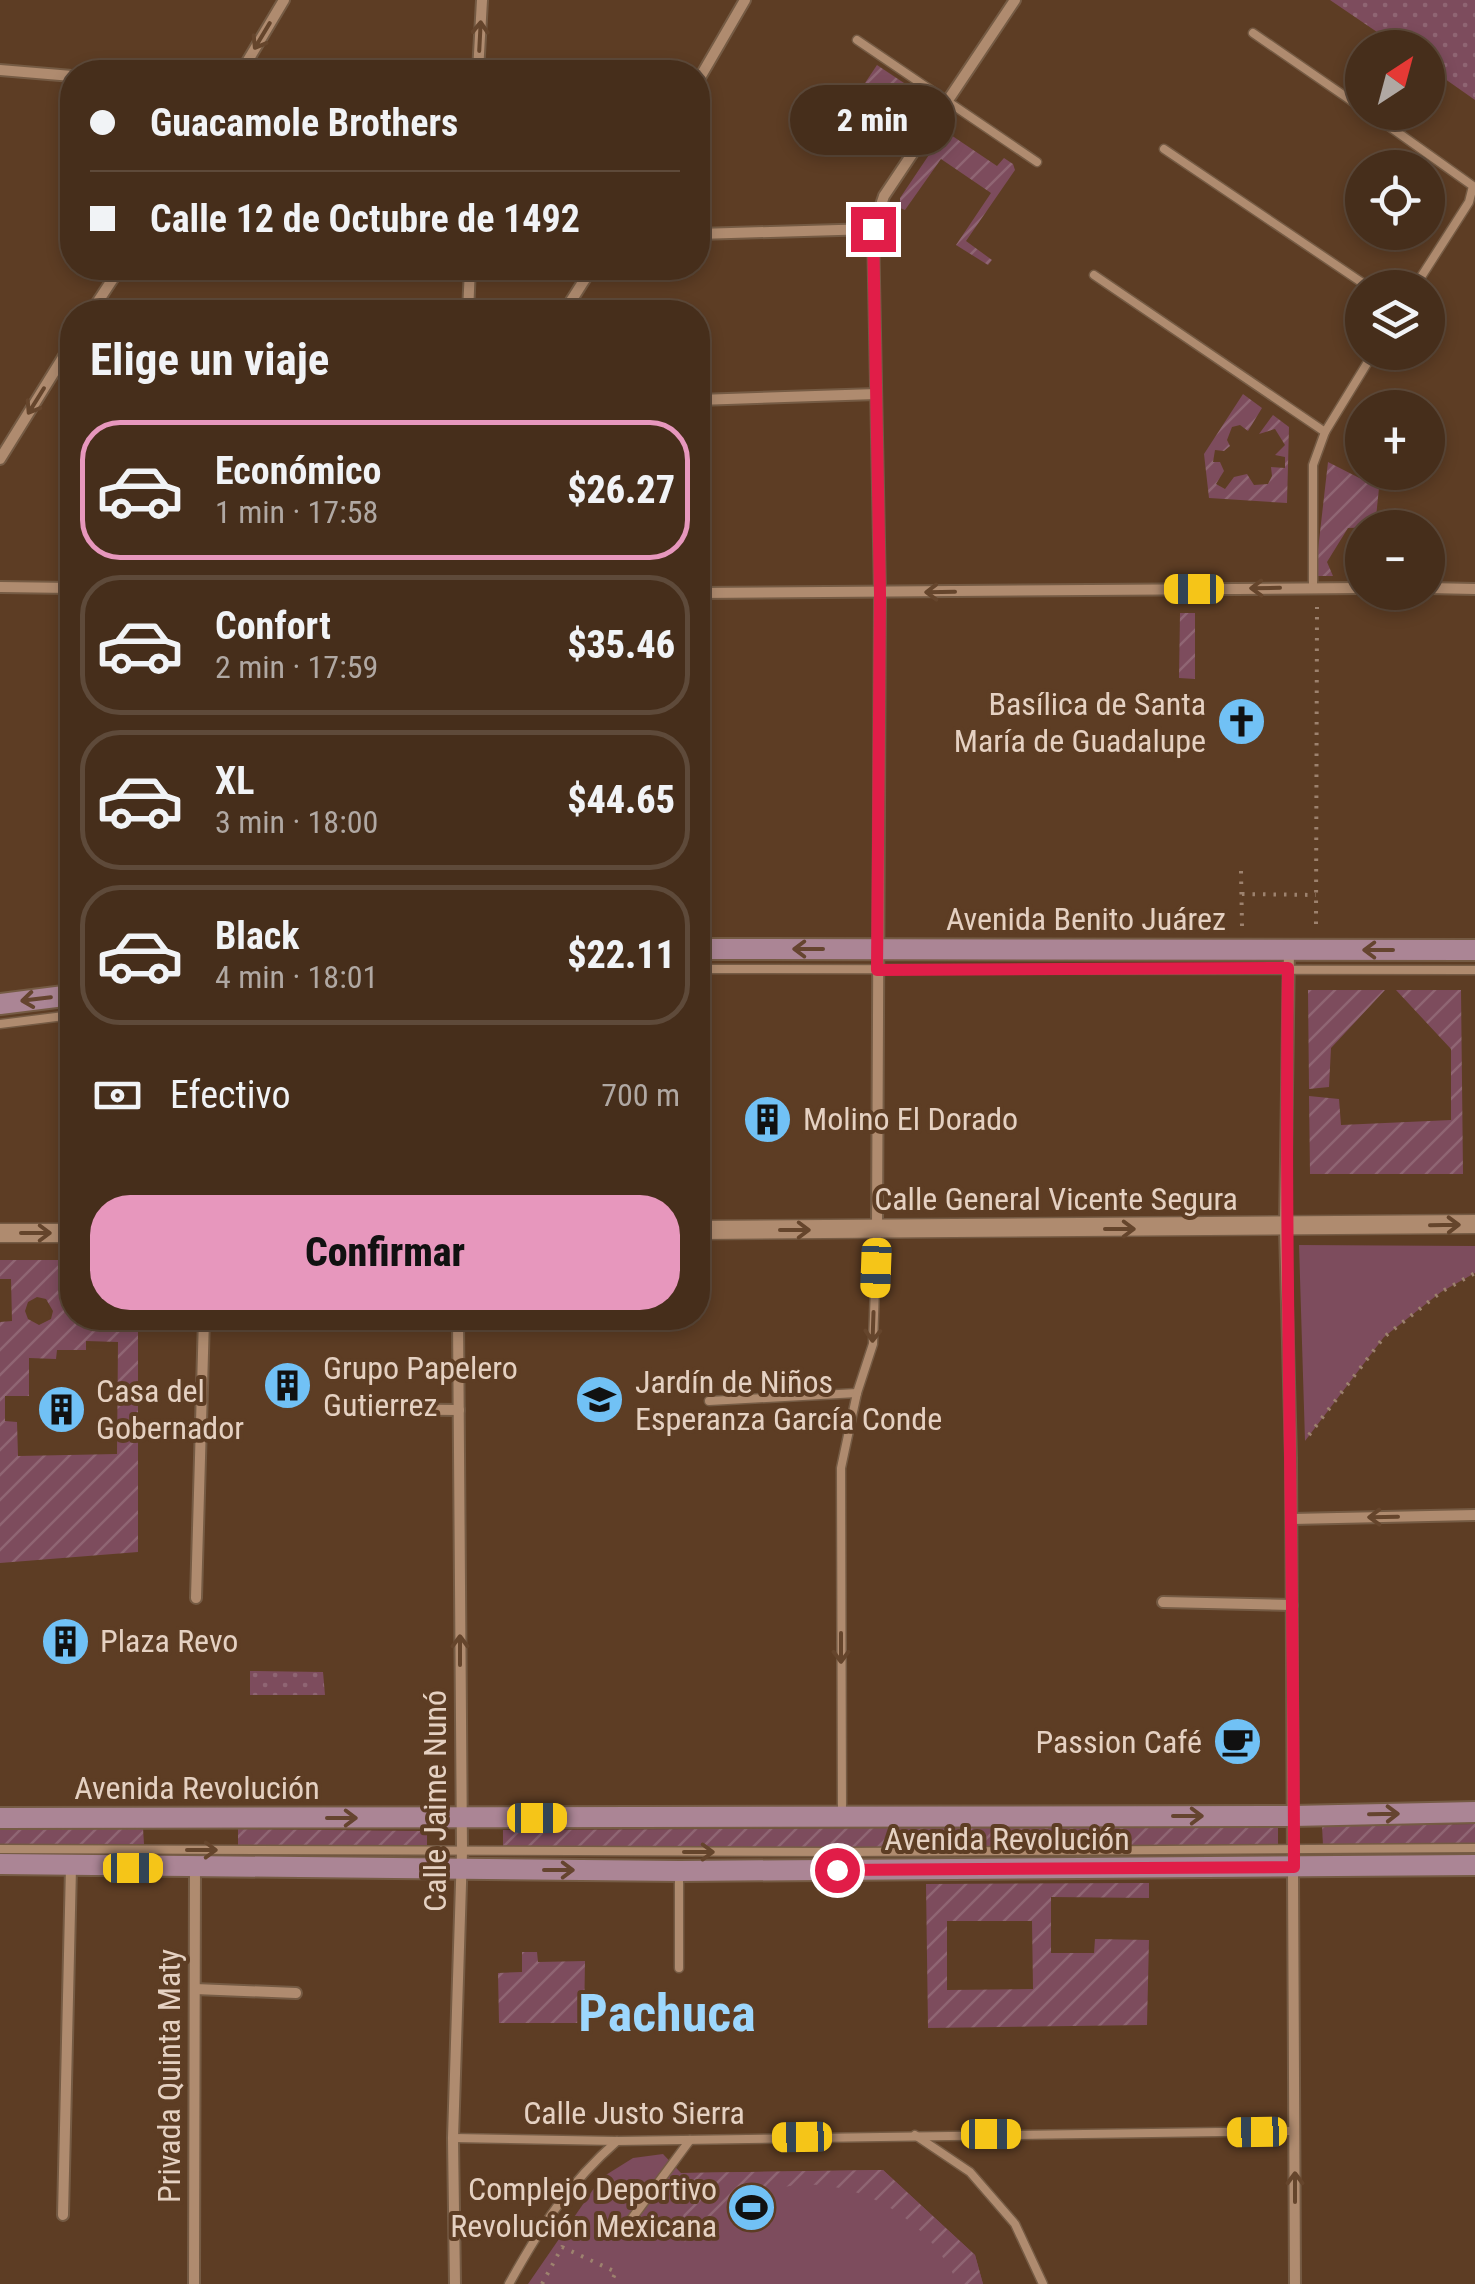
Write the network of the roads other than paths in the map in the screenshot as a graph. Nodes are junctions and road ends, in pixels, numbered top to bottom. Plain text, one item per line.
1 (284, 0) edge
2 (482, 0) edge
3 (744, 0) edge
4 (1015, 0) edge
5 (1253, 34) dead end
6 (857, 40) dead end
7 (248, 60) edge
8 (479, 60) edge
9 (710, 60) edge
10 (0, 70) edge
11 (60, 75) edge
12 (1345, 96) edge
13 (948, 101) junction
14 (1394, 130) edge
15 (1164, 149) dead end
16 (1037, 162) dead end
17 (1473, 186) edge
18 (873, 229) junction
19 (710, 234) edge
20 (1426, 270) edge
21 (1345, 271) edge
22 (1094, 275) dead end
23 (60, 362) edge
24 (1363, 370) edge
25 (876, 394) junction
26 (710, 400) edge
27 (1325, 432) junction
28 (0, 459) edge
29 (0, 588) edge
30 (60, 588) edge
31 (1313, 588) junction
32 (1345, 588) edge
33 (1445, 588) edge
34 (1475, 589) edge
35 (710, 593) edge
36 (880, 593) junction
37 (710, 950) edge
38 (1475, 950) edge
39 (1288, 958) junction
40 (877, 960) junction
41 (710, 968) edge
42 (1475, 970) edge
43 (60, 996) edge
44 (0, 1004) edge
45 (60, 1016) edge
46 (0, 1024) edge
47 (1475, 1224) edge
48 (1285, 1228) junction
49 (710, 1230) edge
50 (877, 1230) junction
51 (0, 1233) edge
52 (60, 1233) edge
53 (204, 1330) edge
54 (458, 1330) edge
55 (856, 1393) junction
56 (709, 1401) dead end
57 (348, 1409) dead end
58 (459, 1410) junction
59 (1475, 1515) edge
60 (1292, 1519) junction
61 (196, 1598) dead end
62 (1164, 1602) dead end
63 (1292, 1605) junction
64 (1475, 1812) edge
65 (842, 1816) junction
66 (1293, 1816) junction
67 (0, 1818) edge
68 (461, 1818) junction
69 (0, 1848) edge
70 (1475, 1848) edge
71 (1294, 1858) junction
72 (462, 1861) junction
73 (0, 1864) edge
74 (1475, 1865) edge
75 (71, 1867) junction
76 (195, 1868) junction
77 (680, 1870) junction
78 (678, 1968) dead end
79 (195, 1989) junction
80 (296, 1993) dead end
81 (1295, 2131) junction
82 (915, 2135) junction
83 (453, 2138) junction
84 (690, 2140) junction
85 (616, 2141) junction
86 (63, 2215) dead end
87 (627, 2224) dead end
88 (194, 2284) edge
89 (455, 2284) edge
90 (509, 2284) edge
91 (1043, 2284) edge
92 (1296, 2284) edge

1 -> 7 street
8 -> 2 street
3 - 9 street
4 - 13 street
5 - 12 lane
6 - 13 lane
10 - 11 street
13 - 16 lane
13 - 18 street
14 - 17 lane
15 - 21 lane
17 - 20 lane
18 - 19 street
18 - 25 street
22 - 27 lane
23 -> 28 street
24 - 27 lane
25 - 26 street
25 - 36 street
27 - 31 lane
29 - 30 street
31 - 32 street
31 -> 36 street
33 - 34 street
35 - 36 street
36 - 40 street
40 -> 37 main road, Avenida Benito Juárez
38 -> 39 main road, Avenida Benito Juárez
39 - 40 main road, Avenida Benito Juárez
39 - 42 lane
39 - 48 street
40 - 41 lane
40 - 50 street
43 -> 44 main road
45 - 46 lane
48 -> 47 street, Calle General Vicente Segura
50 -> 48 street, Calle General Vicente Segura
48 - 60 street
49 -> 50 street, Calle General Vicente Segura
50 -> 55 lane
51 -> 52 street
53 - 61 street
54 - 58 street, Calle Jaime Nunó
55 - 56 lane
55 -> 65 lane
57 - 58 street
68 -> 58 street, Calle Jaime Nunó
59 -> 60 street
60 - 63 street
62 - 63 street
63 - 66 street
66 -> 64 main road, Avenida Revolución
65 -> 66 main road, Avenida Revolución
65 - 68 main road, Avenida Revolución
66 - 71 street
67 -> 68 main road, Avenida Revolución
68 - 72 street, Calle Jaime Nunó
69 -> 72 lane
70 - 71 lane
72 -> 71 lane
71 - 74 main road, Avenida Revolución
71 - 77 main road, Avenida Revolución
71 - 81 street
72 - 76 main road, Avenida Revolución
72 -> 77 main road, Avenida Revolución
72 - 83 street, Calle Jaime Nunó
73 - 75 main road, Avenida Revolución
75 - 76 main road, Avenida Revolución
75 - 86 street
76 - 79 street, Privada Quinta Maty
77 - 78 lane
79 - 80 street
79 - 88 street, Privada Quinta Maty
81 - 82 lane, Calle Justo Sierra
92 -> 81 street
82 - 84 lane, Calle Justo Sierra
82 - 91 lane
83 - 85 lane, Calle Justo Sierra
83 - 89 street, Calle Jaime Nunó
84 - 85 lane, Calle Justo Sierra
84 - 87 lane
85 - 90 lane

